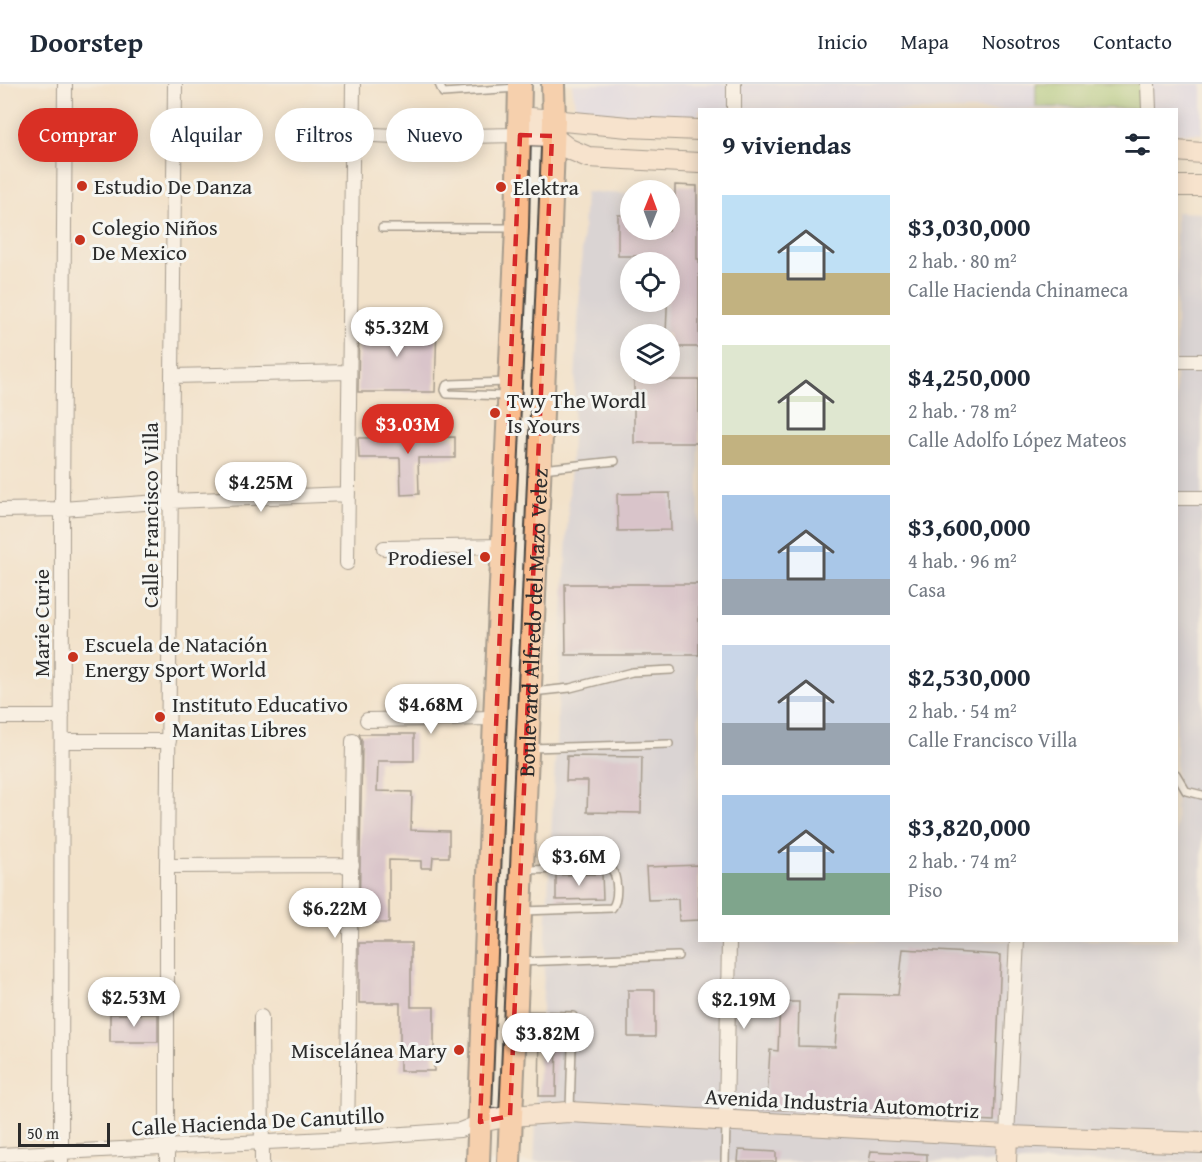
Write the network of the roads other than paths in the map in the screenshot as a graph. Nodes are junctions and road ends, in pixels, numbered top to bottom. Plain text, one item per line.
1 (65, 84) edge
2 (175, 84) edge
3 (353, 84) edge
4 (439, 84) edge
5 (553, 84) edge
6 (734, 84) edge
7 (1148, 84) edge
8 (513, 86) edge
9 (353, 108) edge
10 (734, 108) edge
11 (1149, 108) edge
12 (520, 126) junction
13 (628, 127) junction
14 (553, 128) junction
15 (698, 130) edge
16 (374, 135) edge
17 (1178, 152) edge
18 (1202, 153) edge
19 (627, 160) junction
20 (352, 162) edge
21 (698, 163) edge
22 (1178, 186) edge
23 (1202, 186) edge
24 (382, 228) dead end
25 (517, 228) junction
26 (1178, 361) edge
27 (1202, 361) edge
28 (349, 372) junction
29 (172, 376) junction
30 (510, 389) junction
31 (615, 461) dead end
32 (540, 469) junction
33 (348, 494) junction
34 (1178, 498) edge
35 (1202, 498) edge
36 (172, 501) junction
37 (62, 509) junction
38 (0, 510) edge
39 (502, 546) junction
40 (384, 548) dead end
41 (347, 563) dead end
42 (671, 670) dead end
43 (530, 692) junction
44 (0, 717) edge
45 (62, 717) junction
46 (495, 718) junction
47 (367, 720) dead end
48 (62, 741) junction
49 (169, 741) junction
50 (353, 741) dead end
51 (669, 744) dead end
52 (527, 748) junction
53 (1178, 777) edge
54 (1202, 795) edge
55 (352, 865) junction
56 (167, 866) junction
57 (521, 870) junction
58 (519, 912) junction
59 (729, 942) edge
60 (1017, 942) edge
61 (678, 956) dead end
62 (518, 962) junction
63 (516, 1015) junction
64 (261, 1017) dead end
65 (569, 1112) junction
66 (510, 1116) junction
67 (726, 1120) junction
68 (480, 1122) junction
69 (1007, 1136) junction
70 (348, 1138) junction
71 (262, 1143) junction
72 (1202, 1143) edge
73 (166, 1147) junction
74 (0, 1155) edge
75 (62, 1157) edge
76 (167, 1162) edge
77 (262, 1162) edge
78 (478, 1162) edge
79 (509, 1162) edge
80 (725, 1162) edge
81 (1006, 1162) edge

1 - 37 street, Marie Curie
2 - 29 street, Calle Francisco Villa
3 - 9 street
4 - 8 lane
5 - 14 main road, Boulevard Alfredo del Mazo Velez
6 - 10 street
7 - 11 street
8 - 12 main road, Boulevard Alfredo del Mazo Velez
12 - 14 main road
12 - 16 street
12 - 25 main road, Boulevard Alfredo del Mazo Velez
13 - 14 main road
13 - 15 main road
13 - 19 main road
14 - 19 main road
14 - 32 main road, Boulevard Alfredo del Mazo Velez
17 - 18 main road
19 - 21 main road
20 - 28 street
22 - 23 main road
24 - 25 lane
25 - 30 main road, Boulevard Alfredo del Mazo Velez
26 - 27 street
28 - 29 street
28 - 33 street
29 - 36 street, Calle Francisco Villa
30 - 30 lane
30 - 39 main road, Boulevard Alfredo del Mazo Velez
31 - 32 lane
32 - 43 main road, Boulevard Alfredo del Mazo Velez
33 - 36 street
33 - 41 street
34 - 35 street
36 - 37 street
36 - 49 street, Calle Francisco Villa
37 - 38 street
37 - 45 street, Marie Curie
39 - 40 street
39 - 46 main road, Boulevard Alfredo del Mazo Velez
42 - 43 lane
43 - 52 main road, Boulevard Alfredo del Mazo Velez
44 - 45 street
45 - 48 street, Marie Curie
46 - 47 street
46 - 68 main road, Boulevard Alfredo del Mazo Velez
48 - 49 street
48 - 75 street, Marie Curie
49 - 56 street, Calle Francisco Villa
50 - 55 street
51 - 52 lane
52 - 57 main road, Boulevard Alfredo del Mazo Velez
53 - 54 lane
55 - 56 street
55 - 70 street
56 - 73 street, Calle Francisco Villa
57 - 58 main road, Boulevard Alfredo del Mazo Velez
57 - 58 lane
58 - 62 main road, Boulevard Alfredo del Mazo Velez
59 - 67 street
60 - 69 street
61 - 62 lane
62 - 63 main road, Boulevard Alfredo del Mazo Velez
63 - 65 lane
63 - 66 main road, Boulevard Alfredo del Mazo Velez
64 - 71 street
65 - 66 main road, Avenida Industria Automotriz
65 - 67 main road, Avenida Industria Automotriz
66 - 68 main road, Avenida Industria Automotriz
66 - 79 main road, Boulevard Alfredo del Mazo Velez
67 - 69 main road, Avenida Industria Automotriz
67 - 80 lane
68 - 70 street, Calle Hacienda De Canutillo
68 - 78 main road, Boulevard Alfredo del Mazo Velez
69 - 72 main road, Avenida Industria Automotriz
69 - 81 main road
70 - 71 street, Calle Hacienda De Canutillo
71 - 73 street, Calle Hacienda De Canutillo
71 - 77 street
73 - 75 street, Calle Hacienda De Canutillo
73 - 76 street, Calle Francisco Villa
74 - 75 street, Calle Hacienda De Canutillo

